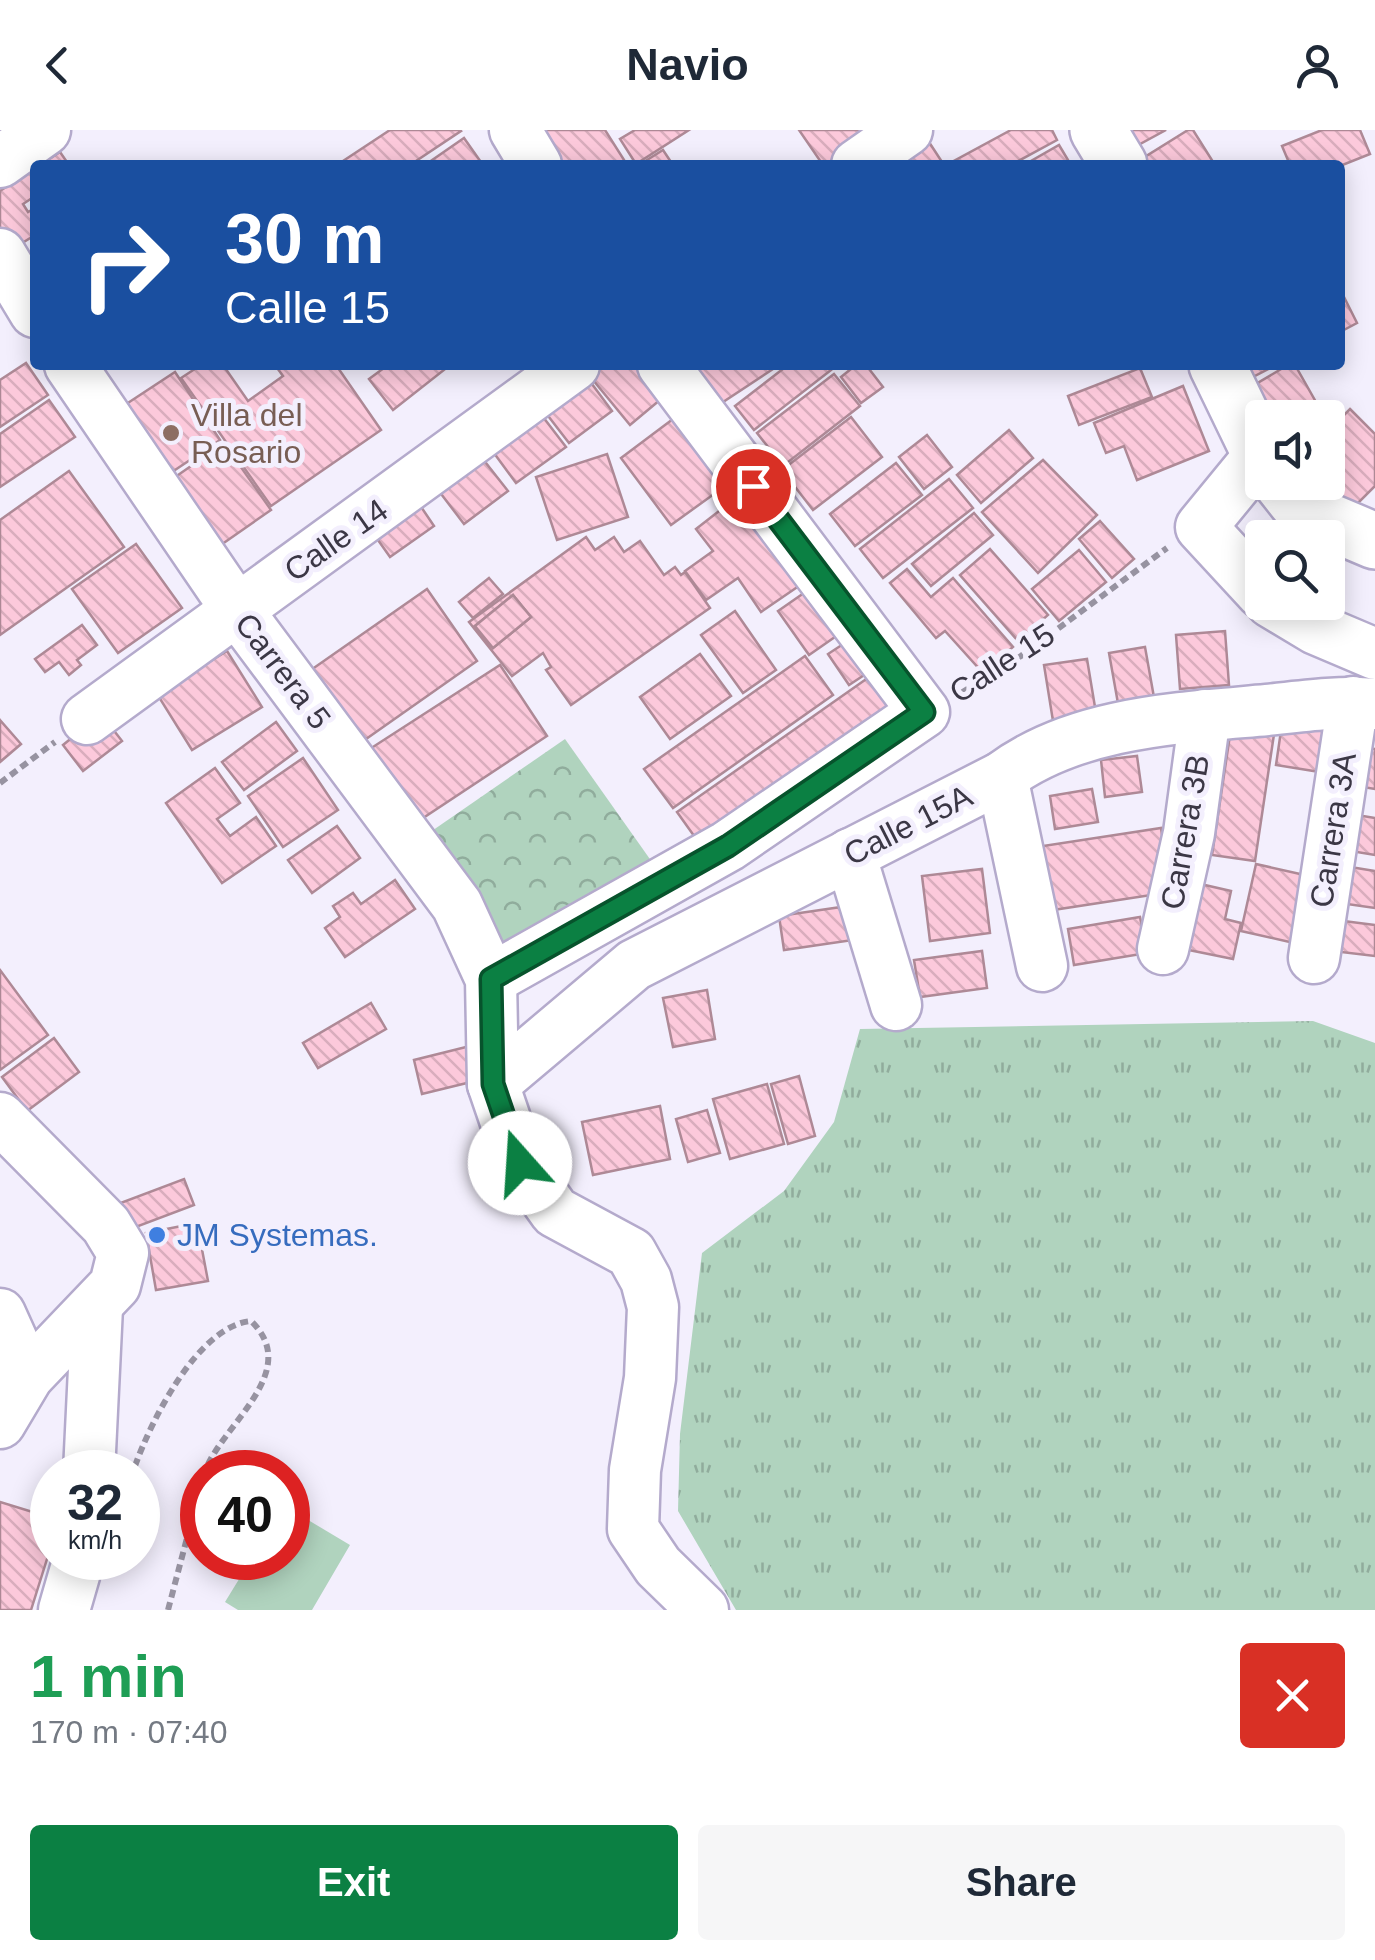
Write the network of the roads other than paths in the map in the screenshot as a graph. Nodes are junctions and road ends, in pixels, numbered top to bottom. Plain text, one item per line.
1 (45, 130) edge
2 (515, 130) edge
3 (906, 130) edge
4 (1098, 130) edge
5 (533, 160) edge
6 (864, 160) edge
7 (1116, 160) edge
8 (0, 162) edge
9 (0, 254) edge
10 (30, 304) edge
11 (73, 370) edge
12 (567, 370) edge
13 (668, 370) edge
14 (1219, 370) edge
15 (1245, 421) edge
16 (1245, 486) edge
17 (1295, 500) edge
18 (1375, 541) edge
19 (1245, 575) edge
20 (238, 610) junction
21 (1307, 620) edge
22 (1375, 654) edge
23 (1364, 703) edge
24 (1205, 715) junction
25 (87, 719) road end
26 (1002, 777) junction
27 (850, 854) junction
28 (1164, 949) dead end
29 (1314, 958) dead end
30 (1042, 966) dead end
31 (491, 979) junction
32 (896, 1005) dead end
33 (493, 1084) junction
34 (0, 1118) edge
35 (98, 1307) junction
36 (0, 1314) edge
37 (28, 1376) junction
38 (0, 1423) edge
39 (90, 1450) edge
40 (73, 1580) edge
41 (64, 1610) edge
42 (703, 1610) edge

1 - 8 street
2 - 5 street
3 - 6 street
4 - 7 main road
9 - 10 street
11 - 20 street, Carrera 5
12 - 20 street, Calle 14
13 - 31 street, Calle 15
14 - 15 main road
16 - 19 street
17 - 18 main road
20 - 25 street, Calle 14
20 - 31 street, Carrera 5
21 - 22 street
23 - 24 street, Calle 15A
23 - 29 street, Carrera 3A
24 - 26 street, Calle 15A
24 - 28 street, Carrera 3B
26 - 27 street, Calle 15A
26 - 30 street
27 - 32 street
27 - 33 street, Calle 15A
31 - 33 street
33 - 42 street
34 - 35 street
35 - 37 street
35 - 39 street
36 - 37 street
37 - 38 street
40 - 41 street

